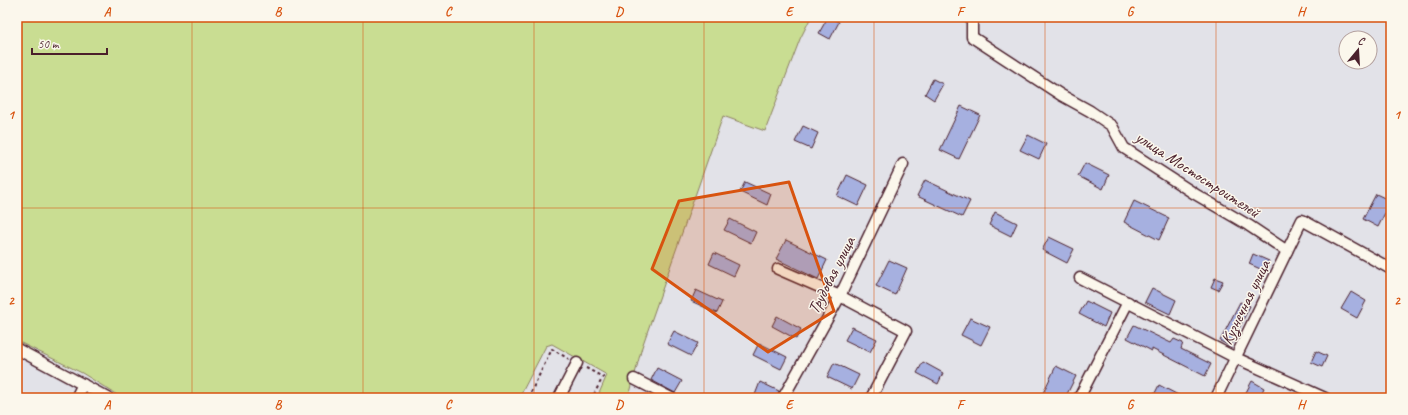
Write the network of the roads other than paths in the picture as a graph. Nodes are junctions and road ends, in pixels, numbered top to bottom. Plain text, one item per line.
1 (972, 17) edge
2 (903, 164) dead end
3 (1287, 251) junction
4 (778, 269) dead end
5 (1391, 269) edge
6 (1080, 278) dead end
7 (840, 296) junction
8 (1128, 302) junction
9 (17, 349) edge
10 (1236, 358) junction
11 (577, 363) dead end
12 (634, 378) dead end
13 (83, 384) junction
14 (76, 398) edge
15 (108, 398) edge
16 (559, 398) edge
17 (671, 398) edge
18 (783, 398) edge
19 (871, 398) edge
20 (1079, 398) edge
21 (1216, 398) edge
22 (1325, 398) edge

1 - 3 street, улица Мостостроителей
2 - 7 street, Трудовая улица
3 - 5 street, Кузнечная улица
3 - 10 street, Кузнечная улица
4 - 7 street
6 - 8 street
7 - 18 street, Трудовая улица
7 - 19 street
8 - 10 street
8 - 20 street
9 - 13 street
10 - 21 street, Кузнечная улица
10 - 22 street
11 - 16 street
12 - 17 street
13 - 14 street
13 - 15 street

